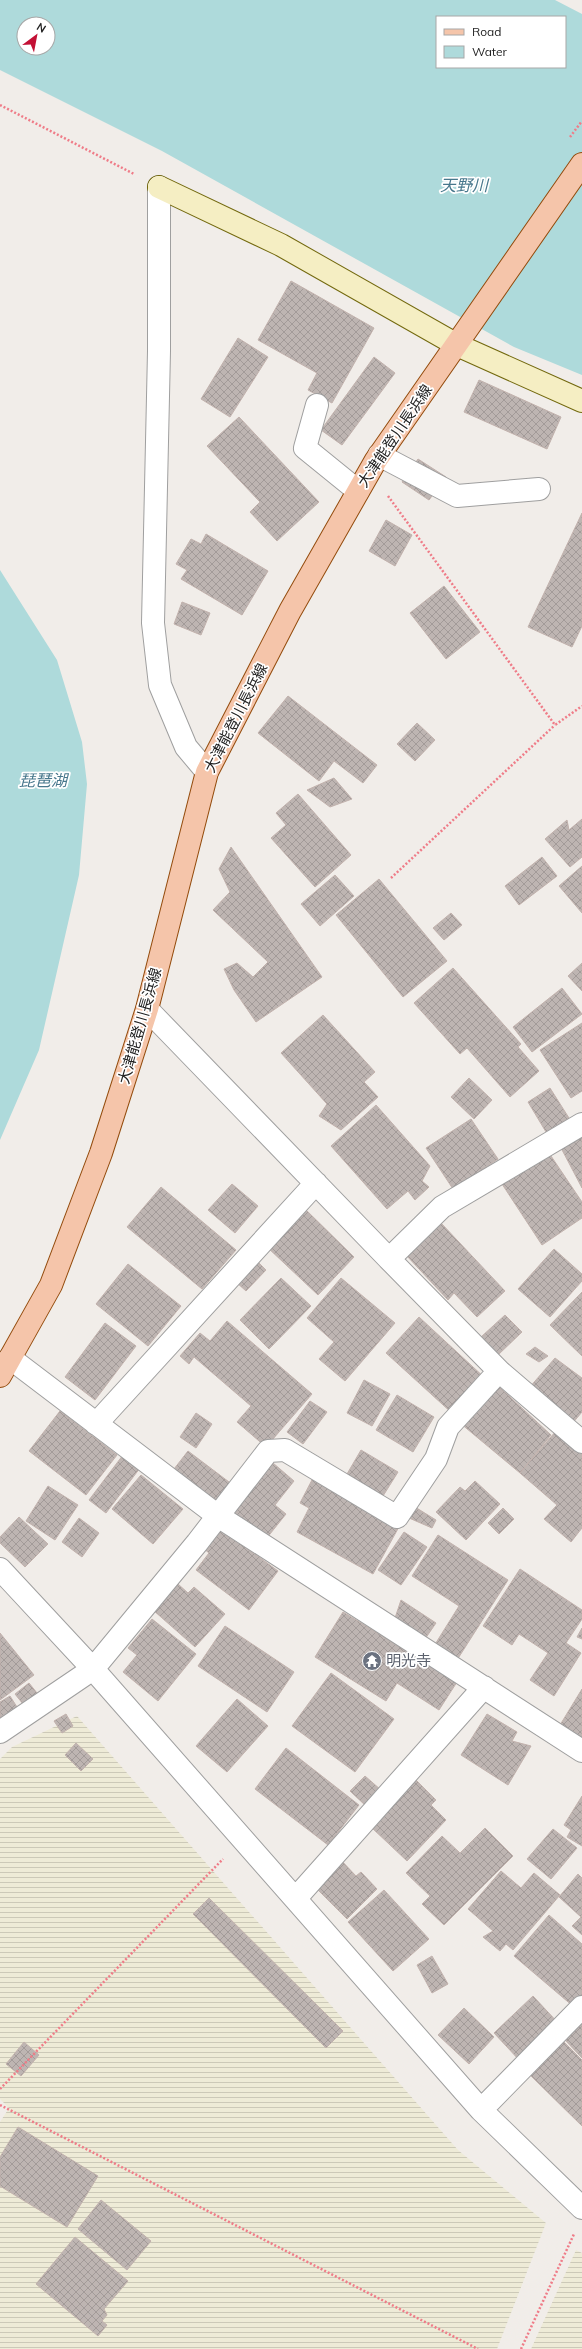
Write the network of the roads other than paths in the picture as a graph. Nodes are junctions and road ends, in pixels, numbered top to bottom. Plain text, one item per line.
1 (582, 164) edge
2 (462, 337) junction
3 (582, 401) edge
4 (317, 405) dead end
5 (374, 463) junction
6 (539, 489) dead end
7 (358, 491) junction
8 (207, 772) junction
9 (147, 1009) junction
10 (582, 1124) edge
11 (316, 1184) junction
12 (389, 1259) junction
13 (5, 1367) edge
14 (499, 1371) junction
15 (96, 1424) junction
16 (582, 1442) edge
17 (218, 1516) junction
18 (0, 1569) edge
19 (94, 1669) junction
20 (484, 1686) junction
21 (0, 1732) edge
22 (582, 1751) edge
23 (296, 1898) junction
24 (582, 2007) edge
25 (482, 2110) junction
26 (580, 2218) edge

1 - 2 main road, 大津能登川長浜線
2 - 3 street
2 - 5 main road, 大津能登川長浜線
2 - 8 street
4 - 7 street
5 - 6 street
5 - 7 main road, 大津能登川長浜線
7 - 8 main road, 大津能登川長浜線
8 - 9 main road, 大津能登川長浜線
9 - 11 street
9 - 13 main road, 大津能登川長浜線
10 - 12 street
11 - 12 street
11 - 15 street
12 - 14 street
13 - 15 street
14 - 16 street
14 - 17 street
15 - 17 street
17 - 19 street
17 - 20 street
18 - 19 street
19 - 21 street
19 - 23 street
20 - 22 street
20 - 23 street
23 - 25 street
24 - 25 street
25 - 26 street

